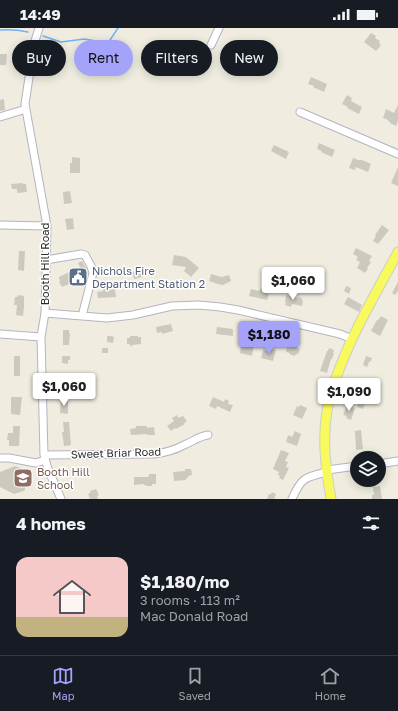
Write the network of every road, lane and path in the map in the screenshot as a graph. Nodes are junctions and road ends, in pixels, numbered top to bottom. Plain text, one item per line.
1 (39, 28) edge
2 (219, 28) edge
3 (212, 43) edge
4 (26, 109) junction
5 (300, 112) dead end
6 (0, 117) edge
7 (398, 154) edge
8 (0, 225) edge
9 (47, 226) junction
10 (398, 252) edge
11 (46, 260) junction
12 (45, 313) junction
13 (82, 316) junction
14 (0, 334) edge
15 (41, 337) junction
16 (352, 339) junction
17 (208, 435) dead end
18 (0, 458) edge
19 (44, 458) junction
20 (398, 461) edge
21 (386, 463) edge
22 (350, 467) edge
23 (327, 471) junction
24 (61, 499) edge
25 (292, 499) edge
26 (331, 499) edge

1 - 4 street, Booth Hill Road
2 - 3 street
4 - 6 street
4 - 9 street, Booth Hill Road
5 - 7 street
8 - 9 street
9 - 11 street, Booth Hill Road
10 - 16 main road
11 - 12 street, Booth Hill Road
11 - 13 street
12 - 13 street
12 - 15 street, Booth Hill Road
13 - 16 street
14 - 15 street
15 - 19 street, Booth Hill Road
16 - 23 main road
17 - 19 street, Sweet Briar Road
18 - 19 street, Sweet Briar Road
19 - 24 street, Booth Hill Road
20 - 21 street
22 - 23 street
23 - 25 street
23 - 26 main road

